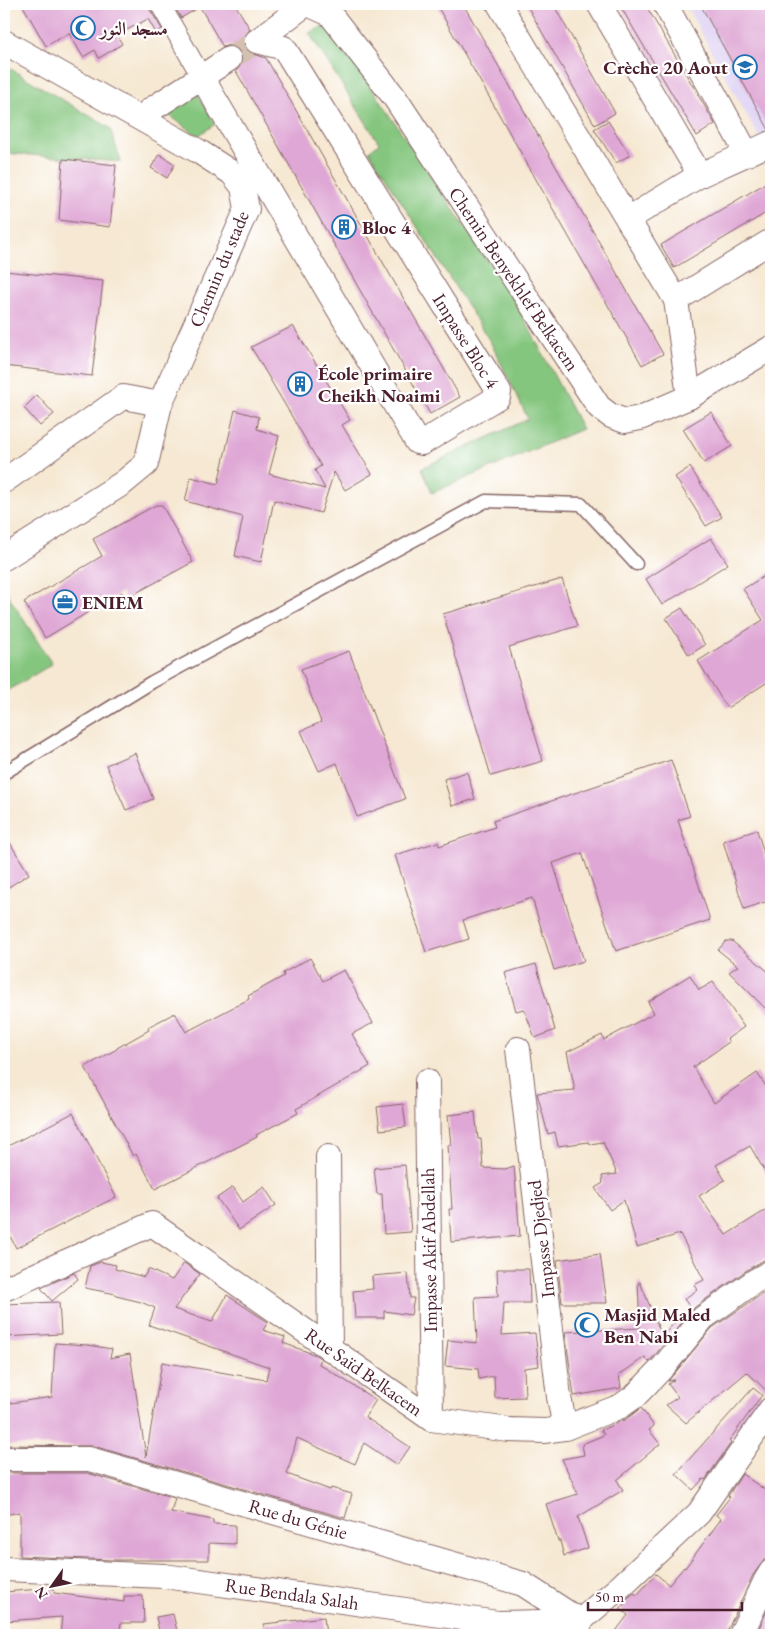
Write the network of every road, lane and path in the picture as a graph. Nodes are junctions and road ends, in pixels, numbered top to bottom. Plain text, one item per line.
1 (160, 4) edge
2 (307, 4) edge
3 (500, 4) edge
4 (599, 4) edge
5 (665, 4) edge
6 (4, 42) edge
7 (229, 59) tunnel mouth
8 (201, 76) junction
9 (146, 121) junction
10 (232, 130) junction
11 (771, 143) edge
12 (198, 151) junction
13 (747, 154) junction
14 (700, 175) junction
15 (628, 219) junction
16 (771, 240) edge
17 (676, 300) junction
18 (771, 348) edge
19 (689, 397) junction
20 (160, 404) junction
21 (4, 481) edge
22 (4, 558) edge
23 (636, 564) dead end
24 (4, 773) edge
25 (518, 1050) dead end
26 (427, 1081) dead end
27 (328, 1157) dead end
28 (771, 1272) edge
29 (4, 1289) edge
30 (330, 1348) junction
31 (771, 1409) edge
32 (431, 1418) junction
33 (565, 1428) junction
34 (4, 1460) edge
35 (4, 1569) edge
36 (771, 1572) edge
37 (579, 1628) edge
38 (740, 1635) edge

1 - 8 street
2 - 10 street, Impasse Bloc 4
2 - 19 street, Chemin Benyekhlef Belkacem
3 - 15 street
4 - 14 street
5 - 13 street
6 - 9 street, Chemin du stade
7 - 8 street
8 - 9 street
8 - 10 street
9 - 12 street, Chemin du stade
10 - 12 street
11 - 13 street
12 - 20 street, Chemin du stade
13 - 14 street
14 - 15 street
15 - 17 street
16 - 17 street
17 - 19 street
18 - 19 street, Chemin Benyekhlef Belkacem
20 - 21 street
20 - 22 street, Chemin du stade
23 - 24 lane
25 - 33 street, Impasse Djedjed
26 - 32 street, Impasse Akif Abdellah
27 - 30 street
28 - 33 street, Rue Saïd Belkacem
29 - 30 street, Rue Saïd Belkacem
30 - 32 street, Rue Saïd Belkacem
31 - 37 street
32 - 33 street, Rue Saïd Belkacem
34 - 37 street, Rue du Génie
35 - 37 street, Rue Bendala Salah
36 - 38 street

